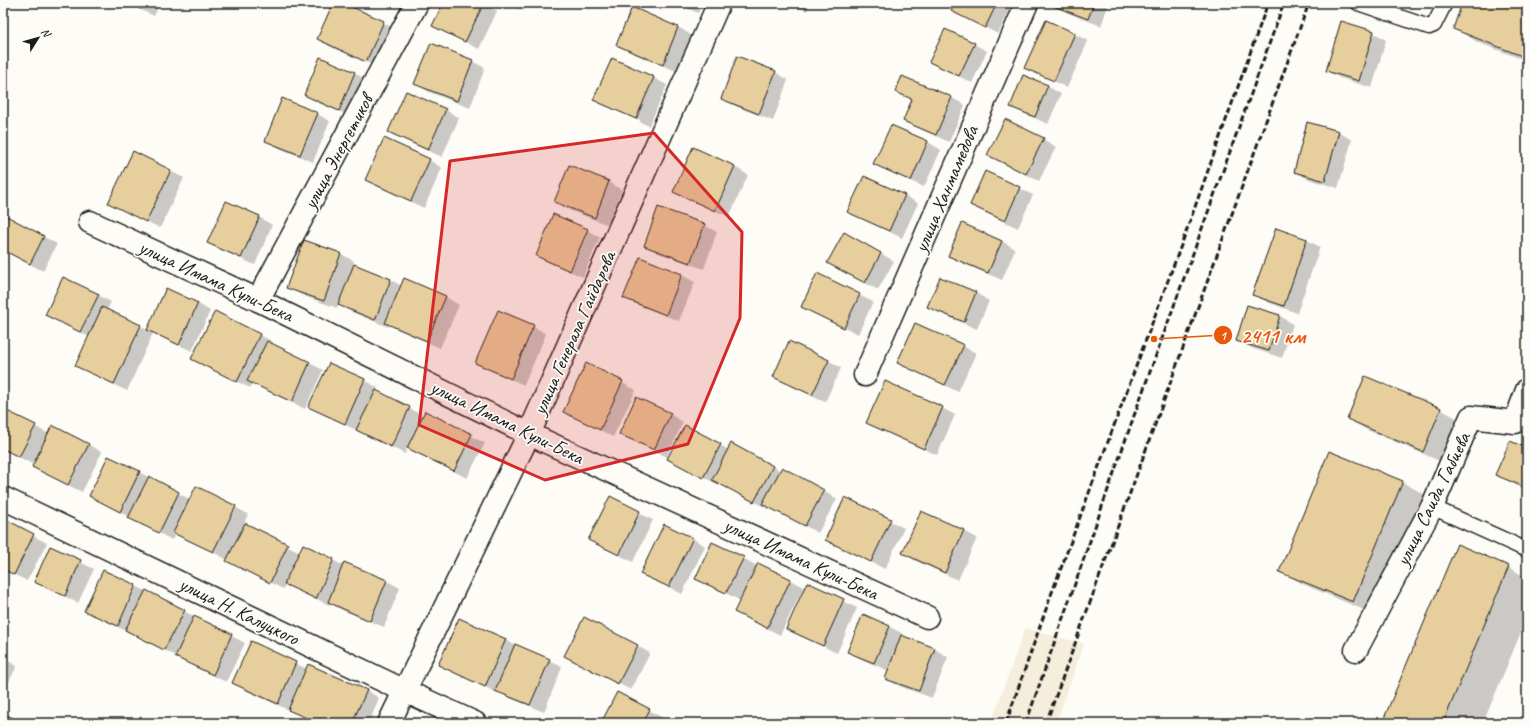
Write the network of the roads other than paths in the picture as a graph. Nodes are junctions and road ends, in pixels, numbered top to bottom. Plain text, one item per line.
1 (417, 3) edge
2 (719, 3) edge
3 (1027, 3) edge
4 (1358, 3) edge
5 (1445, 3) edge
6 (90, 222) dead end
7 (258, 300) junction
8 (865, 375) dead end
9 (1527, 390) edge
10 (1521, 424) edge
11 (529, 434) junction
12 (3, 498) edge
13 (1432, 507) junction
14 (1527, 550) edge
15 (927, 617) dead end
16 (1356, 650) dead end
17 (405, 691) junction
18 (389, 723) edge
19 (475, 723) edge

1 - 7 street, улица Энергетиков
2 - 11 street, улица Генерала Гайдарова
3 - 8 street, улица Ханмамедова
4 - 5 lane
6 - 7 street, улица Имама Кули-Бека
7 - 11 street, улица Имама Кули-Бека
9 - 10 street, улица Саида Габиева
10 - 13 street, улица Саида Габиева
11 - 15 street, улица Имама Кули-Бека
11 - 17 street, улица Генерала Гайдарова
12 - 17 street, улица Н. Калуцкого
13 - 14 lane
13 - 16 street, улица Саида Габиева
17 - 18 street, улица Генерала Гайдарова
17 - 19 street, улица Н. Калуцкого

